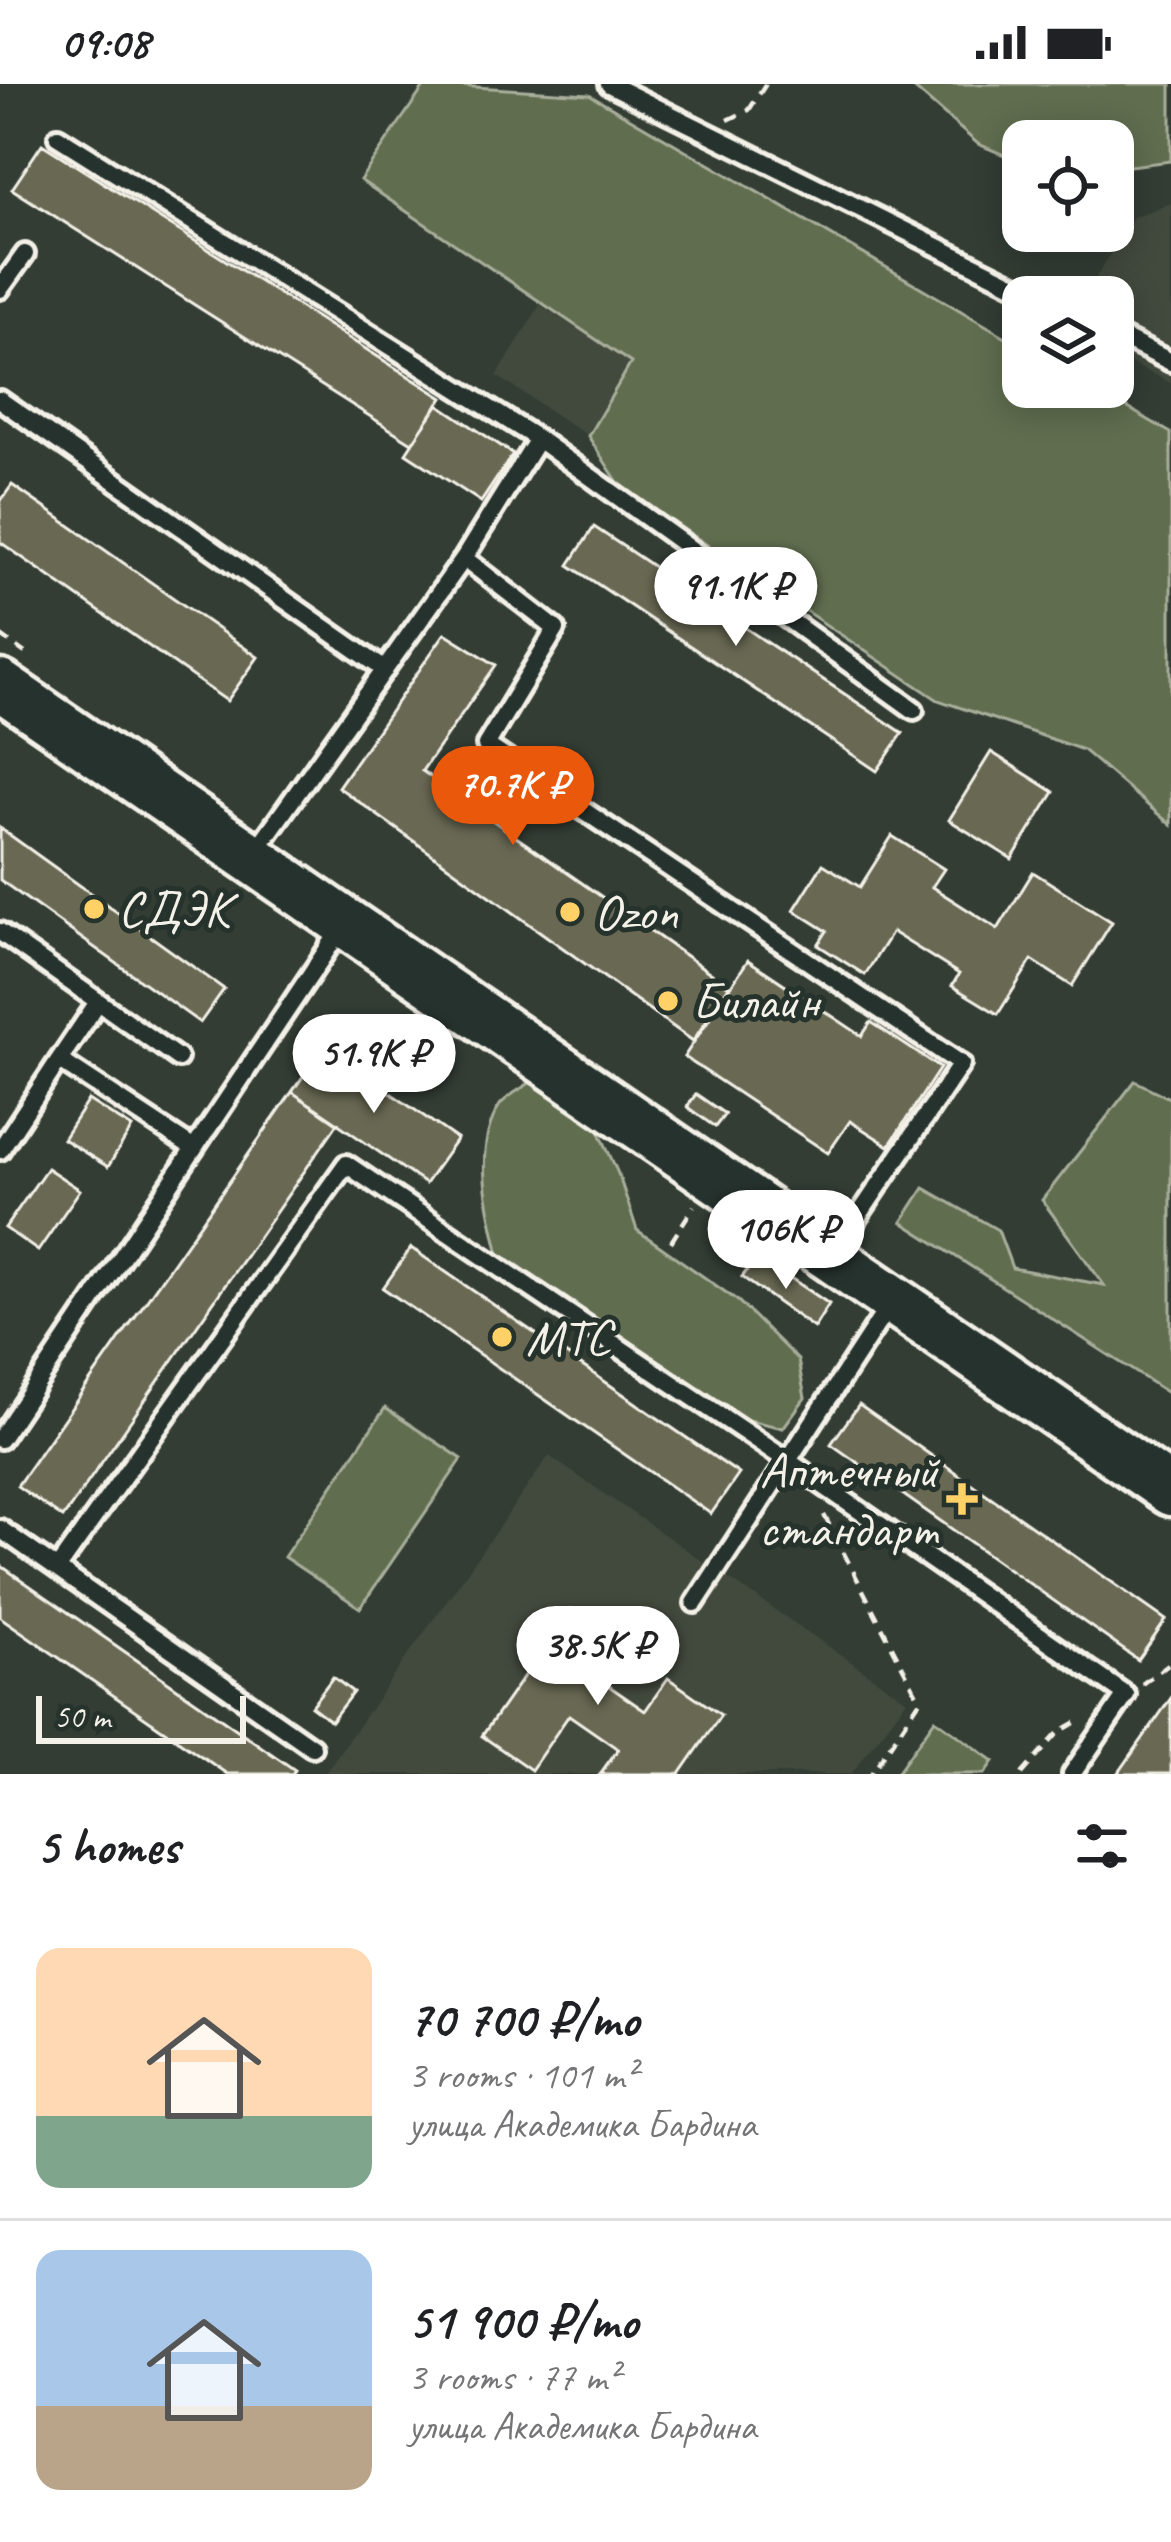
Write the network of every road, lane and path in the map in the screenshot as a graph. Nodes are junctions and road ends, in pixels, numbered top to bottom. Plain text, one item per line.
1 (609, 84) edge
2 (766, 84) edge
3 (701, 132) junction
4 (58, 137) dead end
5 (25, 254) dead end
6 (1002, 279) edge
7 (0, 289) edge
8 (1134, 344) edge
9 (1171, 362) edge
10 (0, 400) edge
11 (538, 439) junction
12 (464, 558) junction
13 (385, 670) junction
14 (0, 686) edge
15 (914, 710) dead end
16 (250, 859) junction
17 (345, 923) junction
18 (0, 932) edge
19 (98, 1002) junction
20 (178, 1058) dead end
21 (59, 1060) junction
22 (194, 1149) junction
23 (0, 1150) edge
24 (830, 1257) junction
25 (892, 1300) junction
26 (0, 1439) edge
27 (794, 1465) junction
28 (1159, 1474) edge
29 (0, 1529) edge
30 (57, 1569) junction
31 (695, 1603) dead end
32 (1171, 1662) edge
33 (1126, 1695) junction
34 (312, 1747) dead end
35 (871, 1774) edge
36 (1022, 1774) edge
37 (1072, 1774) edge

1 - 3 lane
2 - 3 path
3 - 6 lane
4 - 11 lane
5 - 7 lane
8 - 9 lane
10 - 13 lane
11 - 12 lane
11 - 15 lane
12 - 13 lane
12 - 24 lane
13 - 16 lane
14 - 16 street
16 - 17 street
17 - 22 lane
17 - 24 street
18 - 19 lane
19 - 20 lane
19 - 21 lane
21 - 22 lane
21 - 23 lane
22 - 26 lane
24 - 25 street
25 - 27 lane
25 - 28 street
27 - 30 lane
27 - 31 lane
27 - 33 lane
27 - 35 path
29 - 30 lane
30 - 34 lane
32 - 33 path
33 - 36 path
33 - 37 lane

